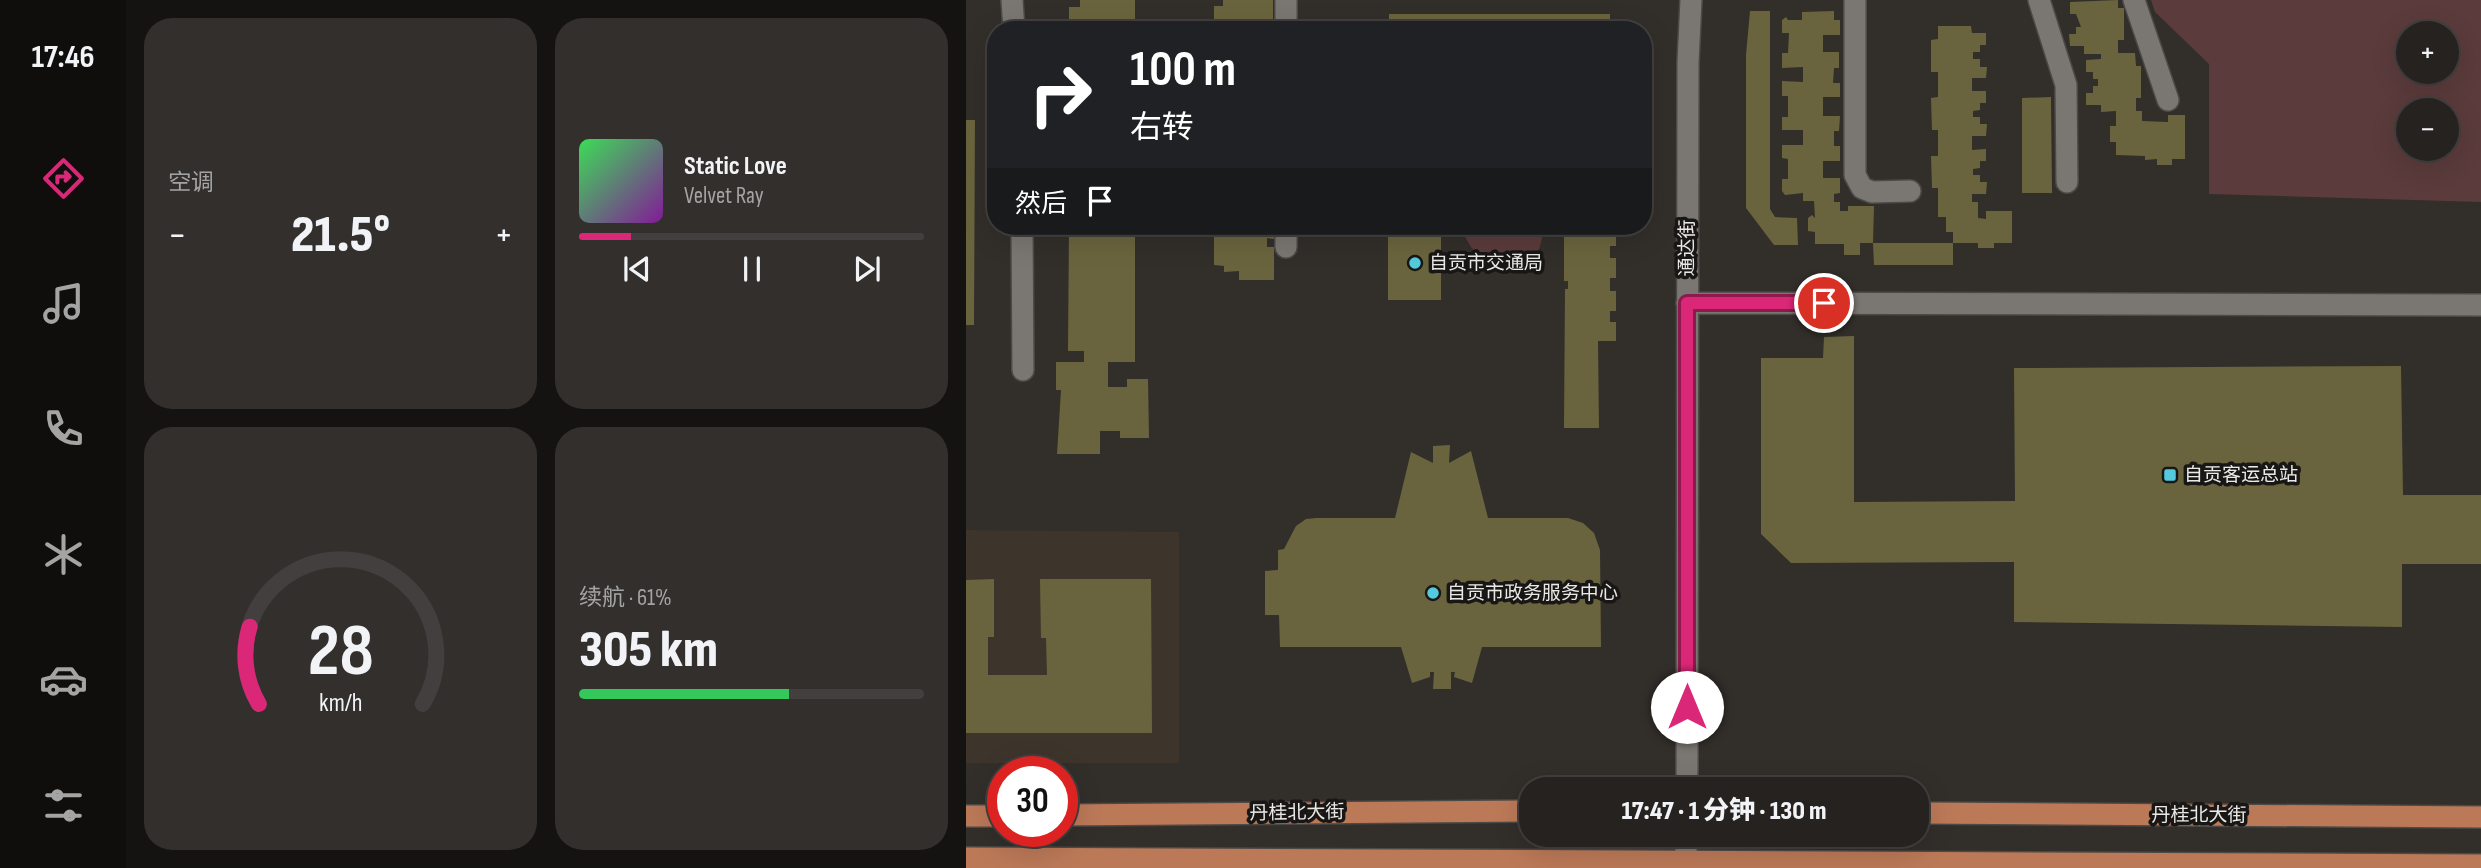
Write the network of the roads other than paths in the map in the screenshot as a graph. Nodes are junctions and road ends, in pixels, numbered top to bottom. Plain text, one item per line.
1 (1012, 0) edge
2 (1286, 0) edge
3 (1691, 0) edge
4 (1855, 0) edge
5 (2039, 0) edge
6 (2134, 0) edge
7 (1013, 21) edge
8 (1286, 21) edge
9 (2168, 100) dead end
10 (2067, 181) dead end
11 (1910, 191) dead end
12 (1022, 235) edge
13 (1687, 303) junction
14 (2481, 304) edge
15 (1023, 370) dead end
16 (1687, 777) edge
17 (1519, 811) edge
18 (1929, 813) edge
19 (1078, 815) edge
20 (966, 816) edge
21 (987, 816) edge
22 (2481, 817) edge
23 (1686, 847) edge
24 (966, 858) edge
25 (1686, 860) junction
26 (2321, 865) edge
27 (2481, 865) edge

1 - 7 street
2 - 8 street
3 - 13 street, 通达街
4 - 11 street
5 - 10 street
6 - 9 street
12 - 15 street
13 - 14 street
13 - 16 street, 通达街
17 - 19 main road, 丹桂北大街
18 - 22 main road, 丹桂北大街
20 - 21 main road
23 - 25 street
24 - 25 main road
25 - 26 main road
26 - 27 main road

